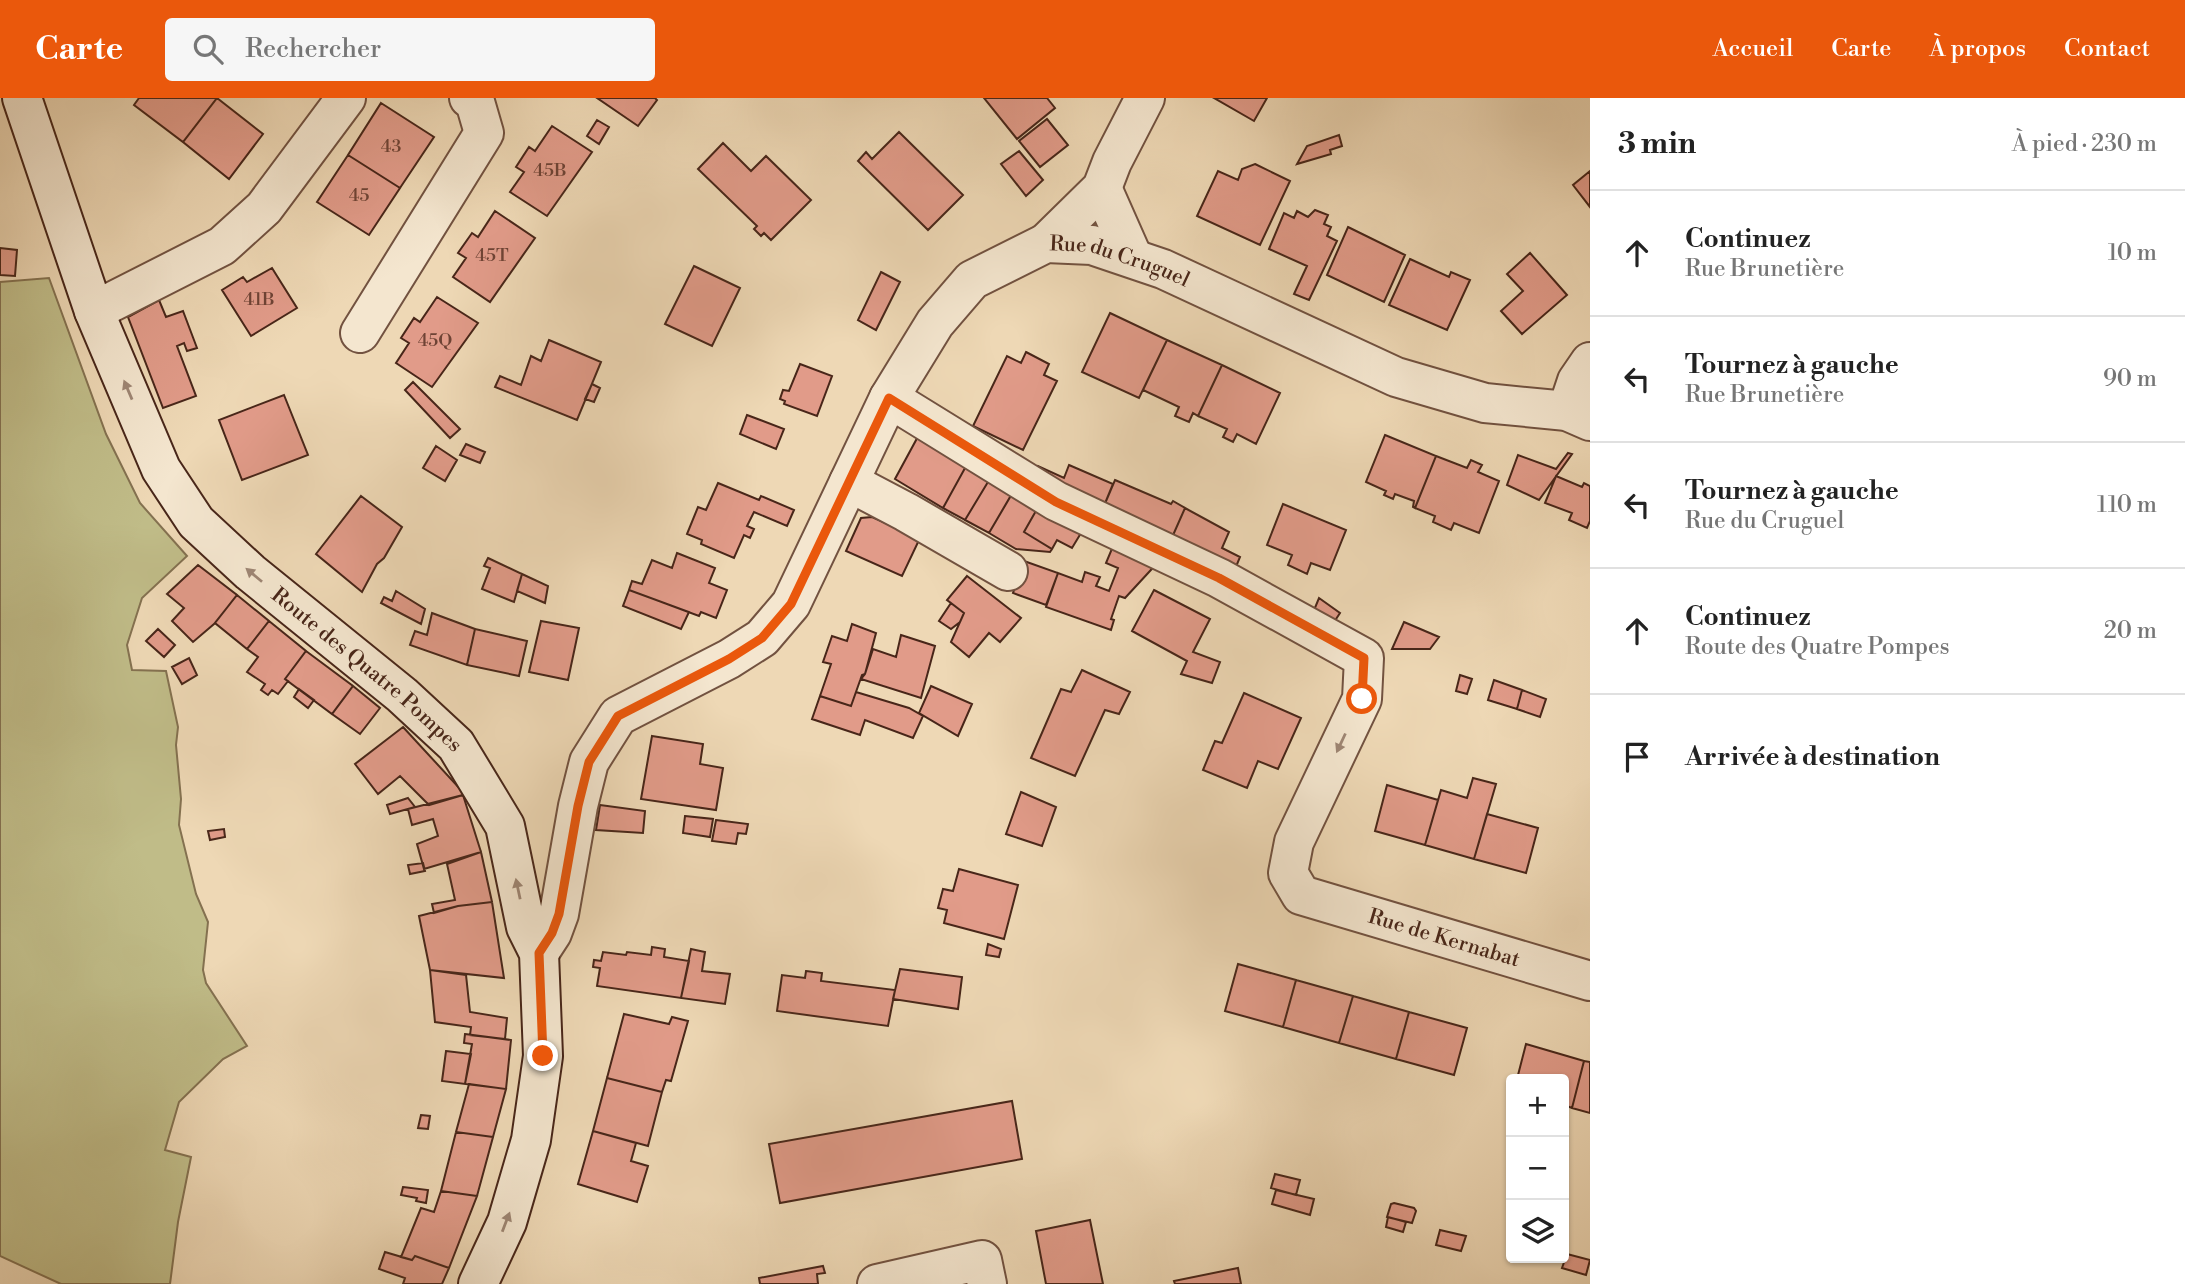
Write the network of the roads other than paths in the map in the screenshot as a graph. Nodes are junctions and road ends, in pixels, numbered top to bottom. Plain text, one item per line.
1 (22, 98) edge
2 (346, 98) edge
3 (469, 98) edge
4 (1145, 98) edge
5 (1101, 188) junction
6 (1045, 243) junction
7 (1133, 258) junction
8 (94, 311) junction
9 (360, 333) dead end
10 (1590, 362) edge
11 (889, 398) junction
12 (1579, 416) edge
13 (849, 482) junction
14 (1008, 571) dead end
15 (539, 953) junction
16 (1590, 981) edge
17 (478, 1284) edge
18 (877, 1284) edge
19 (987, 1284) edge

1 - 8 street, Route des Quatre Pompes
2 - 8 street
3 - 9 street
4 - 5 street
5 - 6 street
5 - 7 street
6 - 7 street, Rue du Cruguel
6 - 11 street, Rue du Cruguel
7 - 12 street, Rue du Cruguel
15 -> 8 street, Route des Quatre Pompes
10 - 12 street, Rue du Cruguel
11 - 13 street, Rue du Cruguel
11 -> 16 street, Rue de Kernabat
13 - 14 street
13 - 15 street, Rue du Cruguel
17 -> 15 street, Route des Quatre Pompes
18 - 19 street

